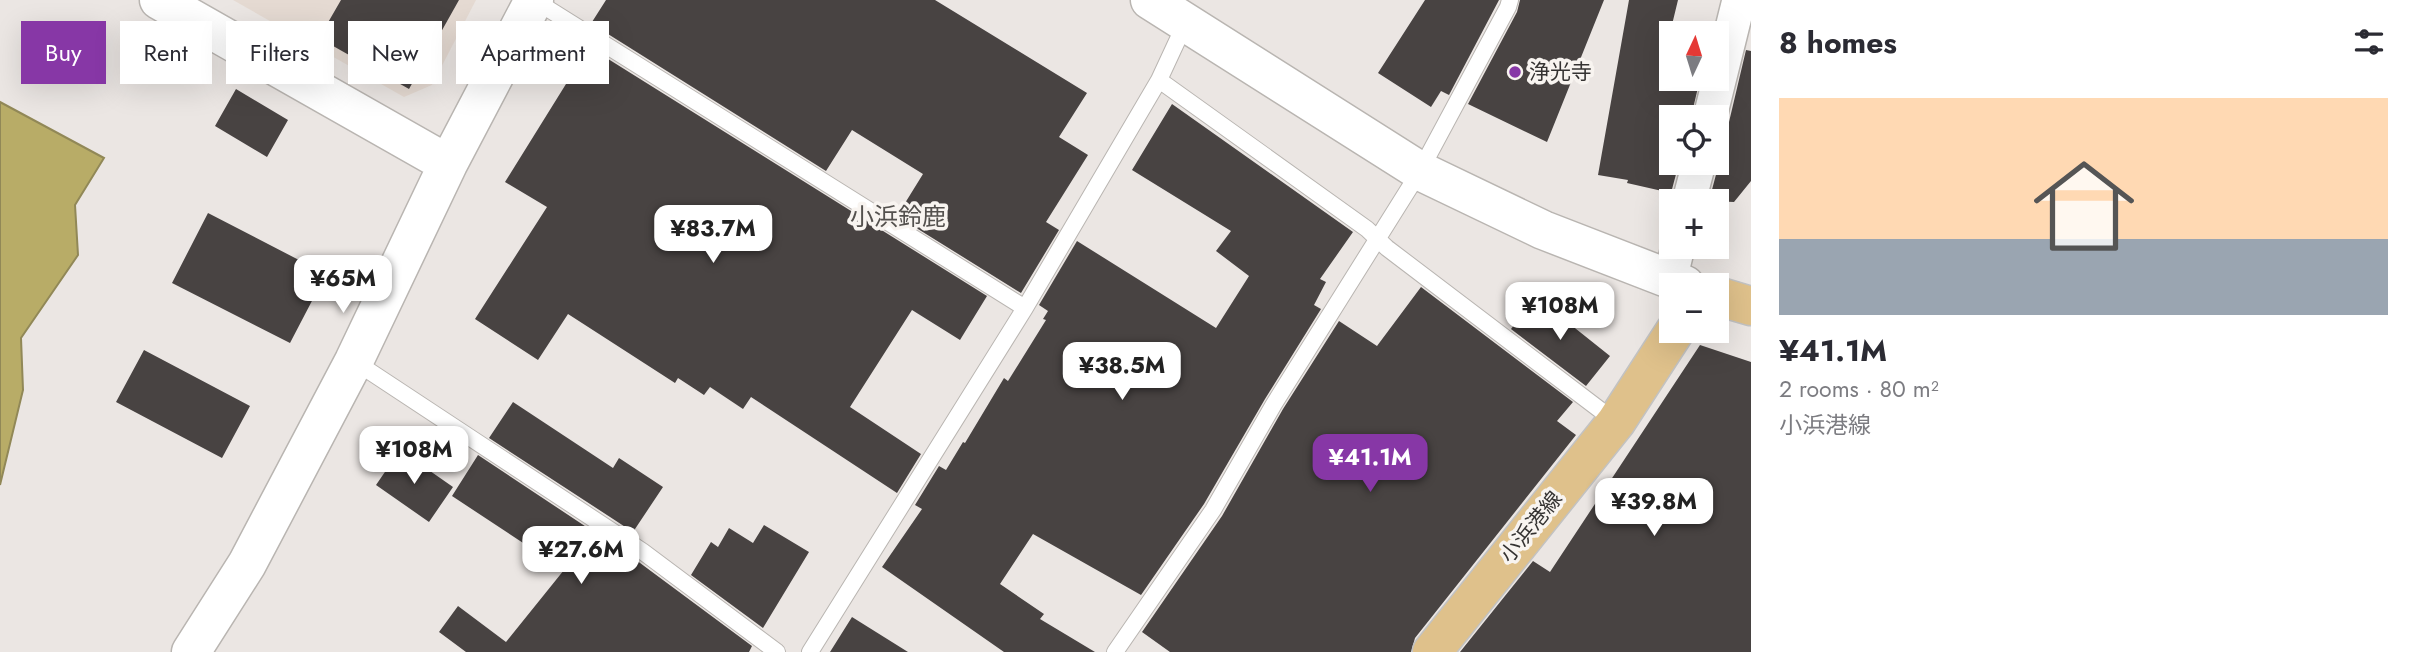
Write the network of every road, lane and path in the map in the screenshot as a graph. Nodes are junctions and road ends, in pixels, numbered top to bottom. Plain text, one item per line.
1 (159, 0) edge
2 (534, 0) edge
3 (1150, 0) edge
4 (1510, 0) edge
5 (1739, 0) edge
6 (1190, 12) edge
7 (1160, 80) junction
8 (1713, 105) edge
9 (448, 164) junction
10 (1419, 172) junction
11 (1378, 239) junction
12 (1678, 271) edge
13 (1729, 300) edge
14 (1751, 306) edge
15 (1025, 308) junction
16 (1667, 343) edge
17 (354, 361) junction
18 (1616, 422) junction
19 (191, 652) edge
20 (777, 652) edge
21 (810, 652) edge
22 (1115, 652) edge
23 (1432, 652) edge

1 - 9 street
2 - 9 street
2 - 15 lane
3 - 6 street
4 - 10 lane
5 - 8 street
6 - 7 lane
6 - 10 street
7 - 11 lane
7 - 15 lane
9 - 17 street
10 - 11 lane
10 - 12 street
11 - 18 lane
11 - 22 lane
13 - 14 main road
15 - 21 lane
16 - 18 main road, 小浜港線
17 - 19 street
17 - 20 lane
18 - 23 main road, 小浜港線

